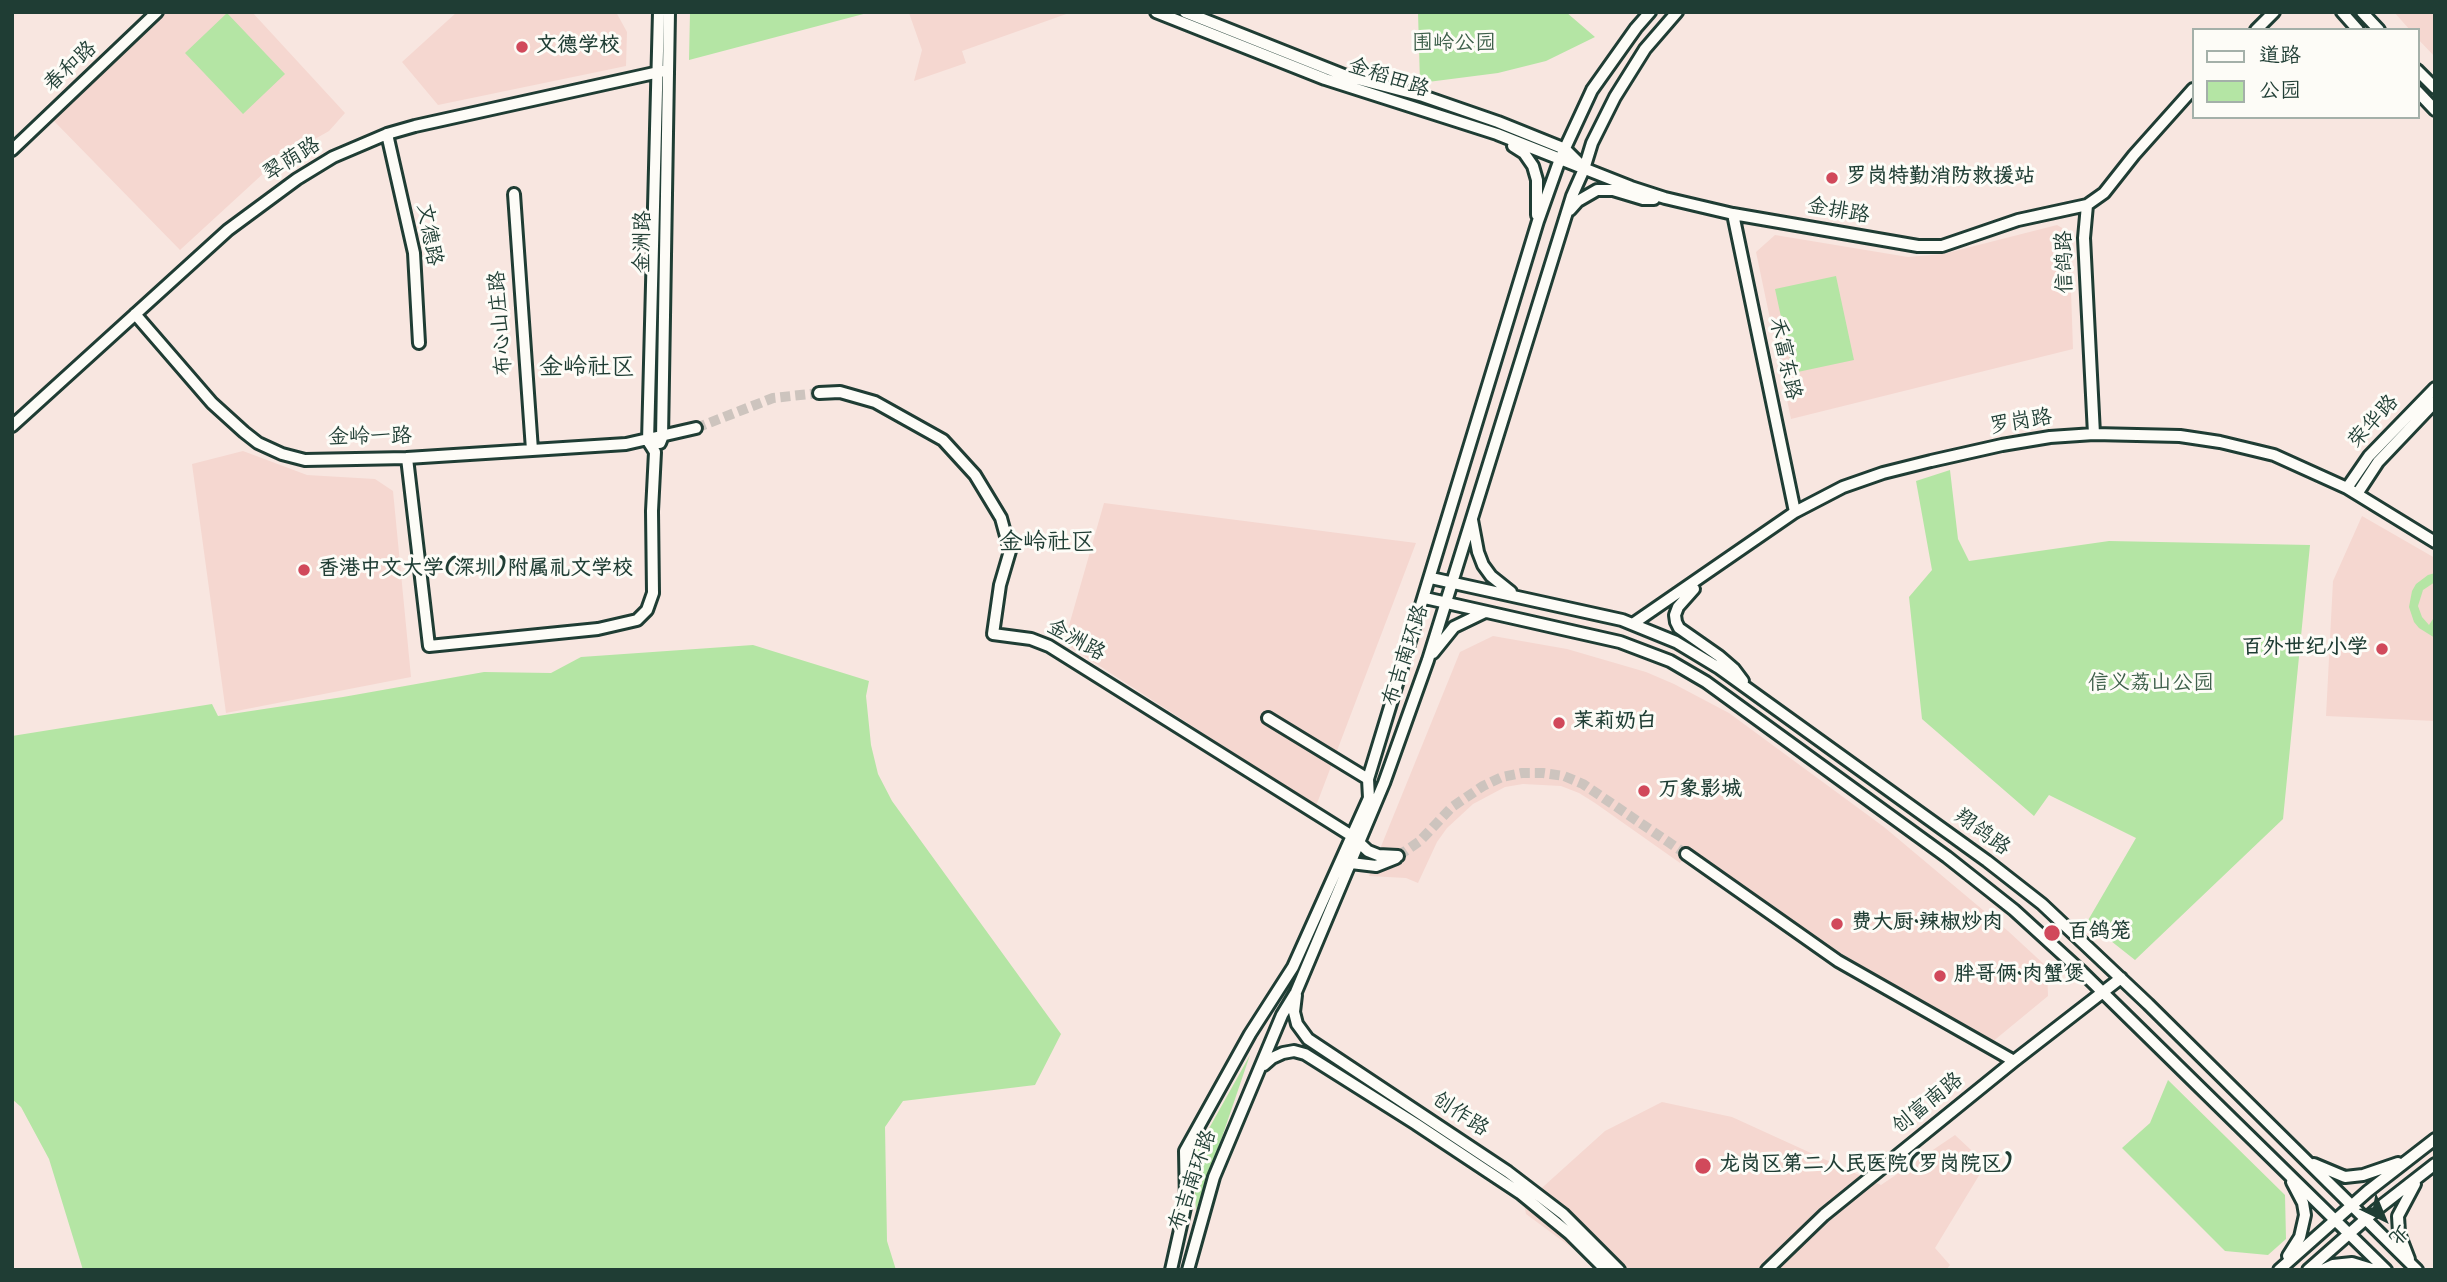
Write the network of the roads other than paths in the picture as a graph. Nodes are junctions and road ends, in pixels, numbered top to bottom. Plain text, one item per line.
1 (157, 12) edge
2 (659, 12) edge
3 (669, 12) edge
4 (1156, 12) edge
5 (1185, 12) edge
6 (1650, 12) edge
7 (1676, 12) edge
8 (2274, 12) edge
9 (2342, 12) edge
10 (2362, 12) edge
11 (2258, 28) edge
12 (2356, 28) edge
13 (2377, 28) edge
14 (663, 71) junction
15 (2419, 72) edge
16 (2435, 88) edge
17 (2192, 90) edge
18 (2419, 93) edge
19 (2435, 110) edge
20 (1497, 134) junction
21 (387, 135) junction
22 (12, 150) edge
23 (1562, 154) junction
24 (1584, 169) junction
25 (514, 194) dead end
26 (1665, 198) junction
27 (2087, 205) junction
28 (1733, 214) junction
29 (1565, 218) junction
30 (1538, 221) junction
31 (135, 314) junction
32 (419, 343) dead end
33 (2435, 388) edge
34 (819, 393) tunnel mouth
35 (2435, 402) edge
36 (12, 426) edge
37 (696, 428) tunnel mouth
38 (2094, 434) junction
39 (663, 438) junction
40 (648, 441) junction
41 (532, 450) junction
42 (655, 453) junction
43 (407, 458) junction
44 (2352, 491) junction
45 (1795, 512) junction
46 (1472, 517) junction
47 (2435, 542) edge
48 (1705, 575) junction
49 (1431, 578) junction
50 (1452, 582) junction
51 (1516, 596) junction
52 (1424, 598) junction
53 (1446, 602) junction
54 (1488, 611) junction
55 (1634, 623) junction
56 (1428, 660) junction
57 (1749, 689) junction
58 (1268, 718) dead end
59 (1368, 779) junction
60 (1356, 839) junction
61 (1686, 855) tunnel mouth
62 (1351, 863) junction
63 (2121, 978) junction
64 (1296, 992) junction
65 (2103, 993) junction
66 (2014, 1060) junction
67 (1259, 1070) junction
68 (2435, 1139) edge
69 (2300, 1155) junction
70 (2413, 1156) junction
71 (1483, 1161) junction
72 (2435, 1164) edge
73 (2280, 1165) junction
74 (2425, 1171) junction
75 (2351, 1206) junction
76 (2336, 1220) junction
77 (2365, 1220) junction
78 (2350, 1234) junction
79 (2416, 1269) edge
80 (1171, 1270) edge
81 (1188, 1270) edge
82 (1606, 1270) edge
83 (1619, 1270) edge
84 (1767, 1270) edge
85 (2279, 1270) edge
86 (2308, 1270) edge
87 (2322, 1270) edge
88 (2375, 1270) edge
89 (2386, 1270) edge

1 - 22 street, 春和路
2 - 14 street, 金洲路
3 - 14 street, 金洲路
4 - 20 street, 金稻田路
5 - 23 street, 金稻田路
6 - 23 street
7 - 24 street, 布吉南环路
8 - 11 street
9 - 12 street
10 - 13 street
14 - 21 street, 翠荫路
14 - 39 street, 金洲路
14 - 40 street, 金洲路
15 - 16 street
17 - 27 street, 信鸽路
18 - 19 street
20 - 23 street, 金稻田路
20 - 30 street
21 - 31 street, 翠荫路
21 - 32 street, 文德路
23 - 24 street, 金稻田路
23 - 30 street, 布吉南环路
24 - 26 street, 金排路
24 - 29 street, 布吉南环路
25 - 41 street, 布心山庄路
26 - 28 street, 金排路
26 - 29 street
27 - 28 street, 金排路
27 - 38 street, 信鸽路
28 - 45 street, 禾富东路
29 - 46 street, 布吉南环路
30 - 49 street, 布吉南环路
31 - 36 street, 翠荫路
31 - 43 street, 金岭一路
33 - 44 street, 荣华路
34 - 60 street, 金洲路
35 - 44 street, 荣华路
37 - 39 street
38 - 44 street, 罗岗路
38 - 45 street, 罗岗路
39 - 40 street, 金岭一路
39 - 42 street
40 - 41 street, 金岭一路
40 - 42 street
41 - 43 street, 金岭一路
42 - 43 street
44 - 47 street, 罗岗路
45 - 48 street, 罗岗路
46 - 50 street, 布吉南环路
46 - 51 street
48 - 55 street, 罗岗路
48 - 57 street
49 - 50 street, 翔鸽路
49 - 52 street, 布吉南环路
50 - 51 street, 翔鸽路
50 - 53 street, 布吉南环路
51 - 55 street, 翔鸽路
52 - 53 street, 翔鸽路
52 - 59 street, 布吉南环路
53 - 54 street, 翔鸽路
53 - 56 street, 布吉南环路
54 - 56 street
54 - 65 street, 翔鸽路
55 - 57 street, 翔鸽路
56 - 60 street, 布吉南环路
57 - 63 street, 翔鸽路
58 - 59 street
59 - 60 street, 布吉南环路
60 - 62 street, 布吉南环路
60 - 62 street
60 - 80 street, 布吉南环路
61 - 66 street
62 - 64 street, 布吉南环路
63 - 65 street, 创富南路
63 - 69 street, 翔鸽路
64 - 67 street, 布吉南环路
64 - 71 street, 创作路
65 - 66 street, 创富南路
65 - 73 street, 翔鸽路
66 - 84 street, 创富南路
67 - 71 street, 创作路
67 - 81 street, 布吉南环路
68 - 70 street
69 - 70 street
69 - 75 street, 翔鸽路
70 - 75 street
71 - 82 street, 创作路
71 - 83 street, 创作路
72 - 74 street
73 - 76 street, 翔鸽路
73 - 85 street
74 - 77 street
74 - 79 street
75 - 76 street
75 - 77 street, 翔鸽路
76 - 78 street, 翔鸽路
76 - 85 street
77 - 78 street
77 - 79 street, 翔鸽路
78 - 86 street
78 - 89 street, 翔鸽路
87 - 88 street

